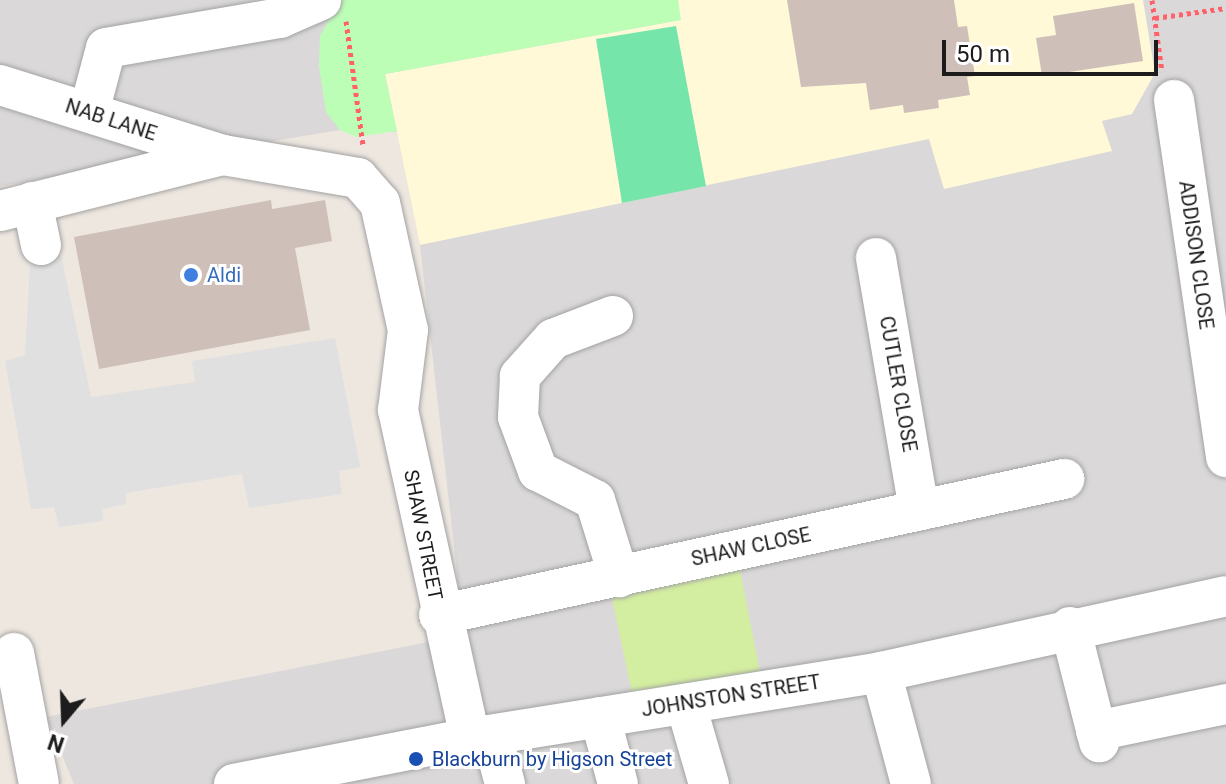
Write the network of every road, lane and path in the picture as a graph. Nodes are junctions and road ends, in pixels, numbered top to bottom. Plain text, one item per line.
1 (1152, 0) edge
2 (333, 7) edge
3 (1226, 8) edge
4 (1155, 18) junction
5 (0, 85) edge
6 (1174, 100) joint
7 (89, 112) junction
8 (223, 155) junction
9 (369, 190) junction
10 (16, 207) edge
11 (41, 245) dead end
12 (876, 258) dead end
13 (613, 316) dead end
14 (1226, 457) edge
15 (1064, 479) dead end
16 (919, 510) junction
17 (619, 577) junction
18 (1226, 596) edge
19 (439, 615) junction
20 (1070, 627) junction
21 (14, 653) dead end
22 (881, 672) junction
23 (1226, 704) edge
24 (686, 705) junction
25 (600, 717) junction
26 (481, 737) junction
27 (291, 778) edge
28 (39, 784) edge
29 (234, 784) edge
30 (505, 784) edge
31 (618, 784) edge
32 (709, 784) edge
33 (911, 784) edge

1 - 4 path
2 - 7 street
2 - 9 path
3 - 4 path
4 - 6 path
5 - 7 street, NAB LANE
6 - 14 street, ADDISON CLOSE
7 - 8 street, NAB LANE
8 - 9 street, NAB LANE
8 - 10 street, NAB LANE
9 - 19 street, SHAW STREET
10 - 11 street, NAB LANE
12 - 16 street, CUTLER CLOSE
13 - 17 street
15 - 16 street, SHAW CLOSE
16 - 17 street, SHAW CLOSE
17 - 19 street, SHAW CLOSE
18 - 20 street, JOHNSTON STREET
19 - 26 street, SHAW STREET
20 - 22 street, JOHNSTON STREET
20 - 23 street
21 - 28 street
22 - 24 street, JOHNSTON STREET
22 - 33 street
24 - 25 street, JOHNSTON STREET
24 - 32 street
25 - 26 street, JOHNSTON STREET
25 - 31 street
26 - 27 street, JOHNSTON STREET
26 - 30 street, SHAW STREET
27 - 29 street, JOHNSTON STREET

